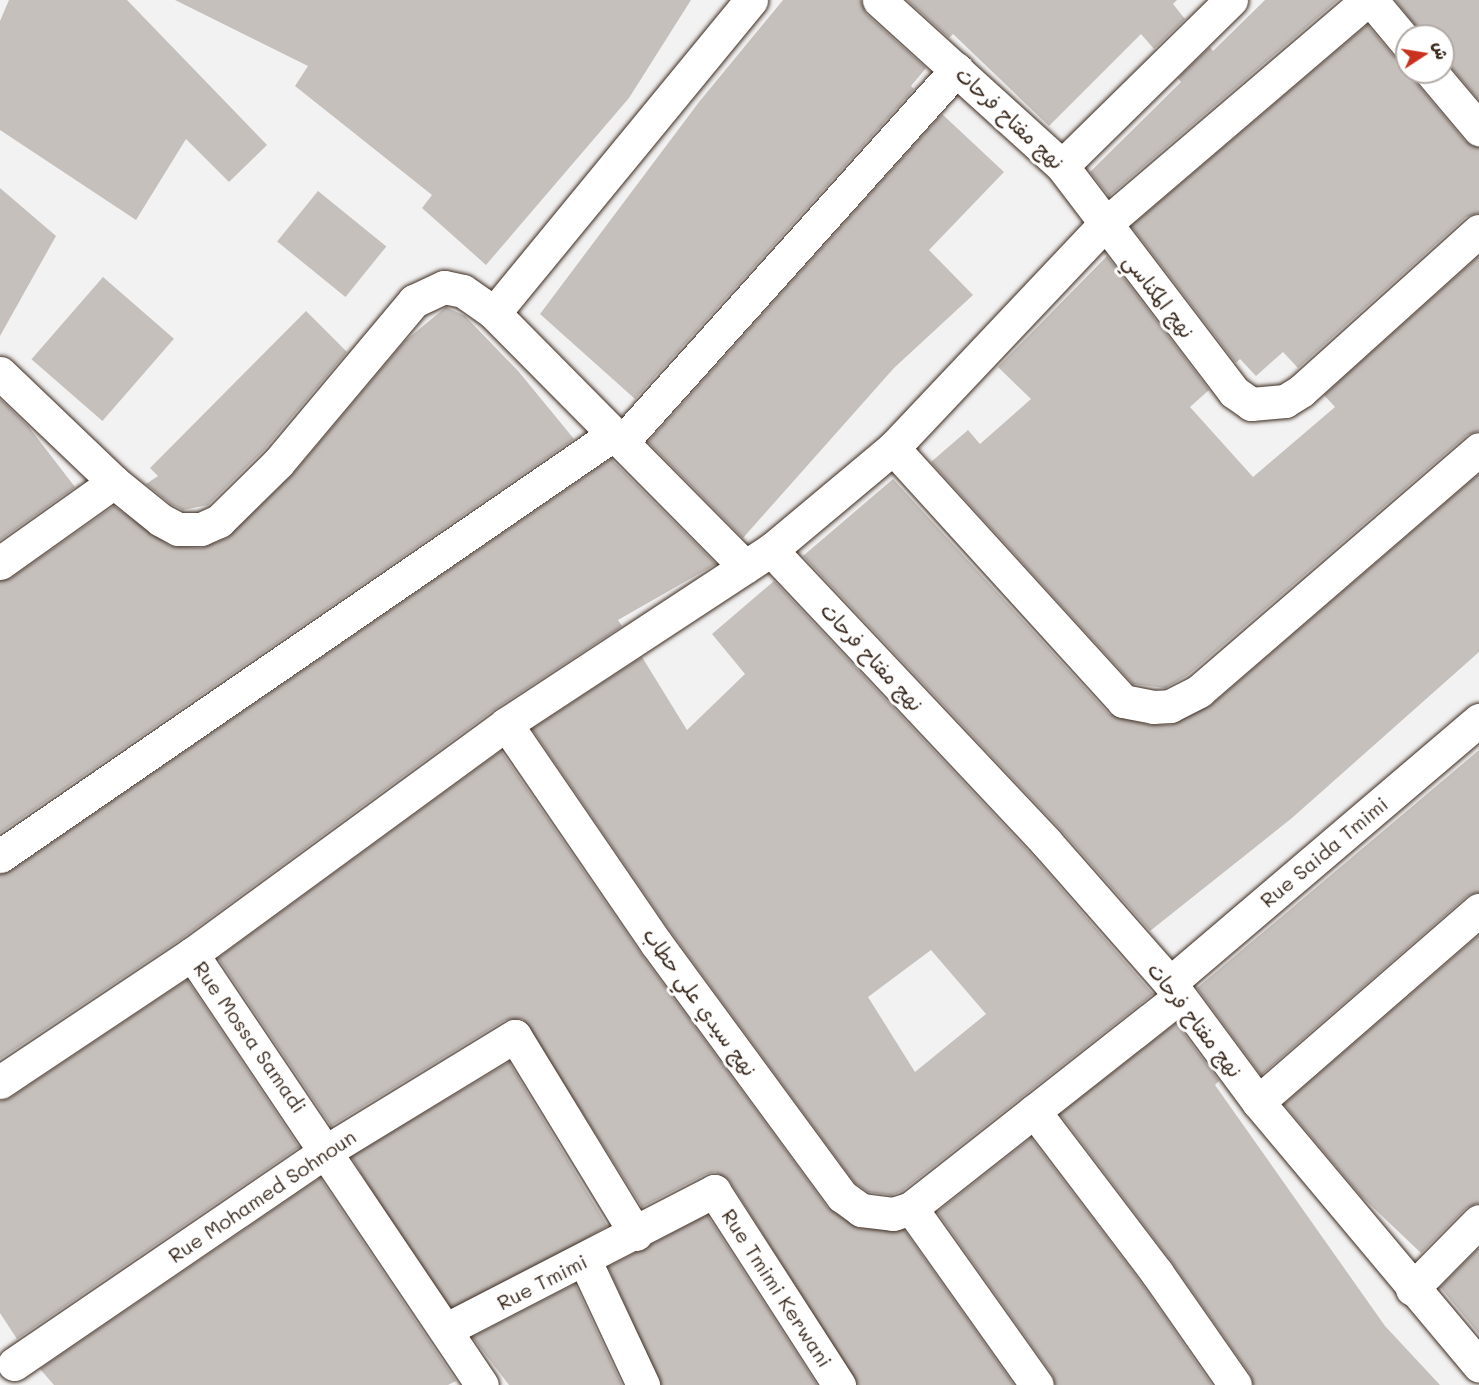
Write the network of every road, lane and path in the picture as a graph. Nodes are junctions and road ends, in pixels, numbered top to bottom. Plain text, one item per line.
1 (750, 0) edge
2 (879, 0) edge
3 (1369, 0) edge
4 (1213, 6) edge
5 (1395, 29) edge
6 (957, 69) junction
7 (1441, 84) edge
8 (1479, 129) edge
9 (1062, 166) junction
10 (1104, 225) junction
11 (1479, 231) edge
12 (494, 313) junction
13 (0, 373) edge
14 (618, 438) junction
15 (892, 448) junction
16 (1479, 449) edge
17 (114, 482) junction
18 (758, 558) junction
19 (0, 562) edge
20 (1479, 720) edge
21 (506, 724) junction
22 (0, 856) edge
23 (1479, 910) edge
24 (192, 954) junction
25 (1175, 990) junction
26 (0, 1082) edge
27 (1258, 1102) junction
28 (1034, 1111) junction
29 (328, 1150) junction
30 (714, 1191) joint
31 (911, 1208) junction
32 (1479, 1221) edge
33 (636, 1234) junction
34 (585, 1261) junction
35 (1412, 1289) junction
36 (447, 1329) junction
37 (13, 1365) edge
38 (1479, 1365) edge
39 (483, 1385) edge
40 (643, 1385) edge
41 (839, 1385) edge
42 (1037, 1385) edge
43 (1235, 1385) edge

1 - 12 street
2 - 6 street, نهج مفتاح فرحات
3 - 5 street
3 - 10 street
4 - 9 street
6 - 9 street, نهج مفتاح فرحات
6 - 14 street
7 - 8 street
9 - 10 street, نهج مفتاح فرحات
10 - 11 street, نهج المكناسي
10 - 15 street
12 - 14 street, نهج مفتاح فرحات
12 - 17 street, نهج مفتاح فرحات
13 - 17 street, نهج مفتاح فرحات
14 - 18 street, نهج مفتاح فرحات
14 - 22 street
15 - 16 street
15 - 18 street
17 - 19 street
18 - 21 street
18 - 25 street, نهج مفتاح فرحات
20 - 25 street, Rue Saida Tmimi
21 - 24 street, Rue Mossa Samadi
21 - 31 street, نهج سيدي علي حطاب
23 - 27 street
24 - 26 street
24 - 29 street, Rue Mossa Samadi
25 - 27 street, نهج مفتاح فرحات
25 - 28 street, نهج سيدي علي حطاب
27 - 35 street, نهج مفتاح فرحات
28 - 31 street, نهج سيدي علي حطاب
28 - 43 street
29 - 33 street, Rue Mohamed Sohnoun
29 - 36 street, Rue Mossa Samadi
29 - 37 street, Rue Mohamed Sohnoun
30 - 33 street, Rue Tmimi
30 - 41 street, Rue Tmimi Kerwani
31 - 42 street
32 - 35 street
33 - 34 street, Rue Tmimi
34 - 36 street, Rue Tmimi
34 - 40 street
35 - 38 street, نهج مفتاح فرحات
36 - 39 street, Rue Mossa Samadi

